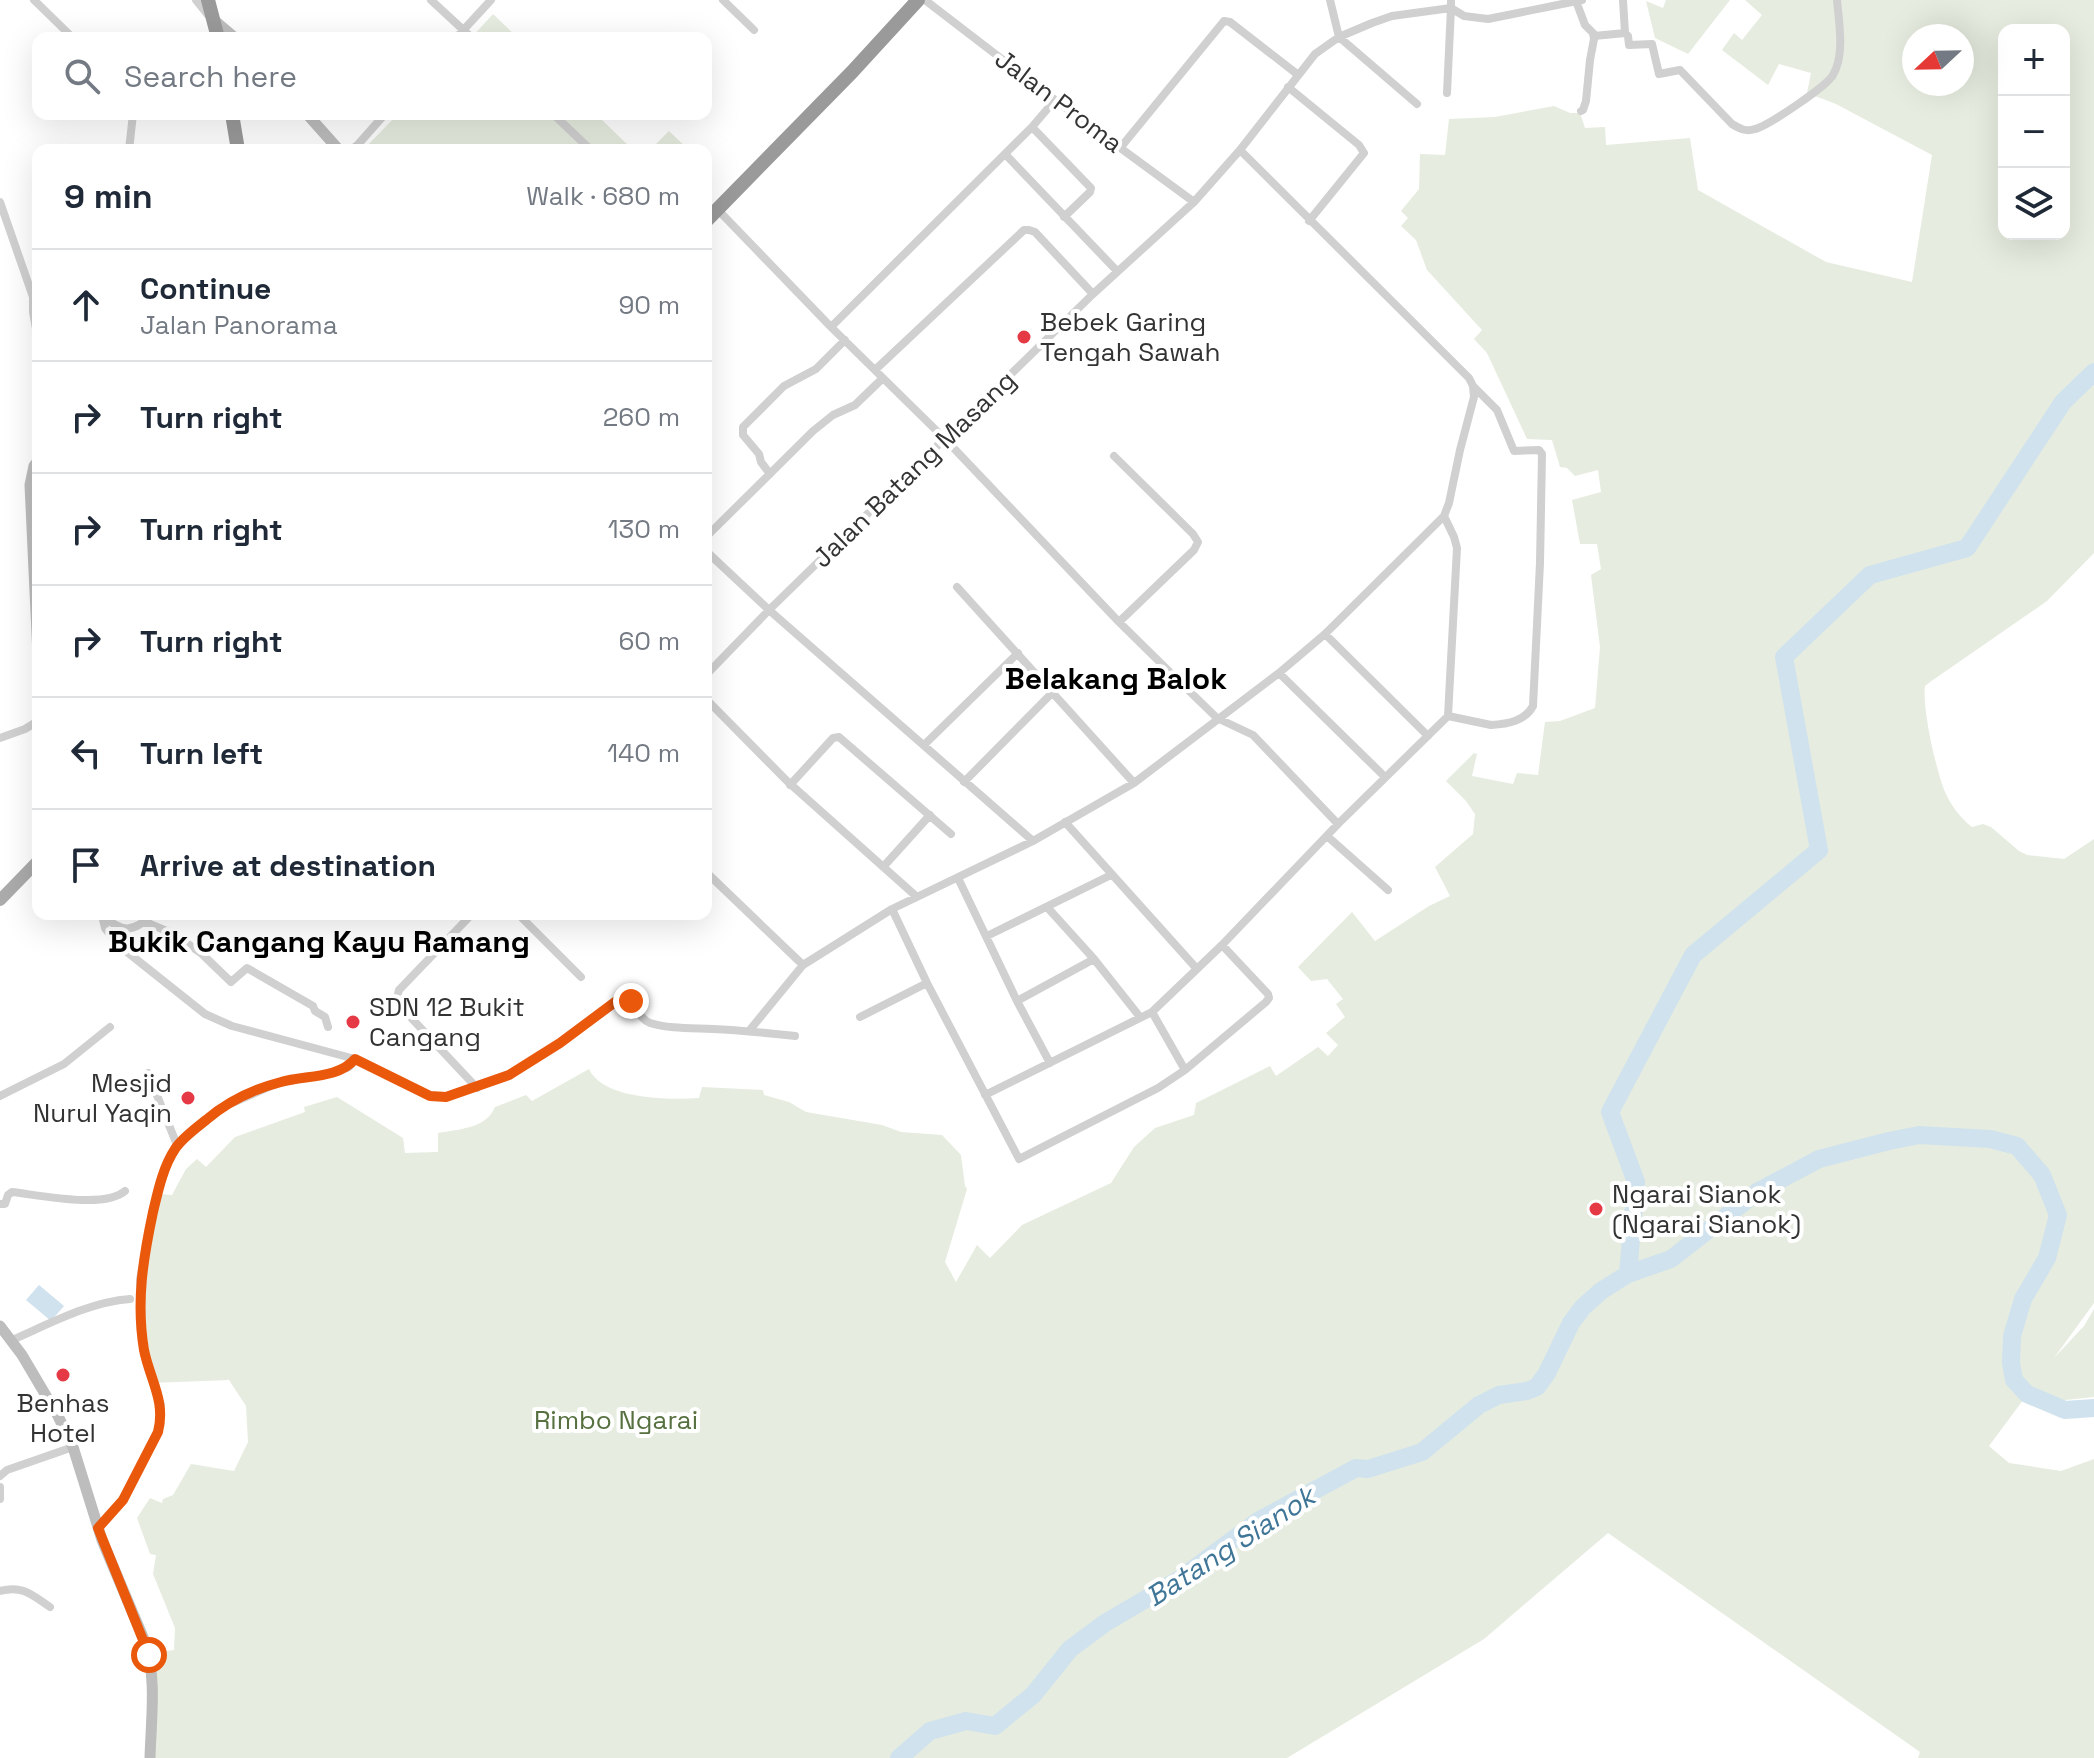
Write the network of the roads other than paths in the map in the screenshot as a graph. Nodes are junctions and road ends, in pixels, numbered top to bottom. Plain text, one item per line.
1 (34, 0) edge
2 (196, 0) edge
3 (208, 0) edge
4 (431, 0) edge
5 (491, 0) edge
6 (723, 0) edge
7 (918, 0) edge
8 (925, 0) edge
9 (1330, 0) edge
10 (1623, 0) edge
11 (1837, 0) edge
12 (1579, 1) edge
13 (1550, 3) edge
14 (1451, 4) edge
15 (215, 21) junction
16 (463, 30) junction
17 (754, 30) dead end
18 (67, 32) edge
19 (217, 32) edge
20 (228, 32) edge
21 (465, 32) edge
22 (1625, 33) junction
23 (1594, 36) junction
24 (1339, 37) junction
25 (1297, 74) junction
26 (1288, 87) junction
27 (1447, 93) dead end
28 (1055, 100) junction
29 (1417, 104) dead end
30 (1581, 111) dead end
31 (132, 120) edge
32 (233, 120) edge
33 (312, 120) edge
34 (380, 120) edge
35 (559, 120) edge
36 (1032, 127) junction
37 (130, 144) edge
38 (237, 144) edge
39 (334, 144) edge
40 (358, 144) edge
41 (585, 144) edge
42 (1121, 147) junction
43 (1240, 150) junction
44 (1005, 154) junction
45 (0, 202) edge
46 (1194, 202) junction
47 (718, 210) junction
48 (712, 216) edge
49 (1064, 217) junction
50 (1309, 221) junction
51 (1117, 271) junction
52 (32, 285) edge
53 (1093, 294) junction
54 (831, 327) junction
55 (845, 340) junction
56 (875, 370) junction
57 (883, 378) junction
58 (1473, 386) junction
59 (945, 439) junction
60 (1114, 456) dead end
61 (770, 474) junction
62 (32, 476) edge
63 (1444, 516) junction
64 (32, 528) edge
65 (712, 531) edge
66 (712, 557) edge
67 (957, 587) dead end
68 (769, 610) junction
69 (1119, 622) junction
70 (1325, 634) junction
71 (1018, 653) junction
72 (712, 669) edge
73 (1279, 673) junction
74 (1053, 692) junction
75 (712, 705) edge
76 (1448, 716) junction
77 (1217, 718) junction
78 (32, 725) edge
79 (1428, 736) junction
80 (0, 738) edge
81 (924, 745) junction
82 (1385, 777) junction
83 (964, 782) junction
84 (1134, 783) junction
85 (790, 785) junction
86 (930, 815) junction
87 (1065, 822) junction
88 (1338, 824) junction
89 (951, 834) dead end
90 (1327, 836) junction
91 (1033, 841) junction
92 (884, 866) junction
93 (32, 867) edge
94 (1111, 875) junction
95 (712, 878) edge
96 (958, 878) junction
97 (1388, 890) dead end
98 (917, 897) junction
99 (0, 900) edge
100 (1047, 907) junction
101 (892, 909) junction
102 (103, 920) edge
103 (108, 920) edge
104 (466, 920) edge
105 (524, 920) edge
106 (145, 922) joint
107 (987, 936) junction
108 (1222, 945) junction
109 (1094, 959) junction
110 (803, 965) junction
111 (1197, 969) junction
112 (581, 977) dead end
113 (927, 983) junction
114 (1017, 1001) junction
115 (1152, 1012) junction
116 (860, 1017) dead end
117 (1140, 1017) junction
118 (110, 1027) dead end
119 (328, 1027) dead end
120 (749, 1031) junction
121 (795, 1036) dead end
122 (355, 1059) junction
123 (1050, 1063) junction
124 (1185, 1070) junction
125 (148, 1073) dead end
126 (477, 1088) junction
127 (985, 1095) junction
128 (0, 1096) edge
129 (177, 1145) junction
130 (125, 1191) dead end
131 (0, 1204) edge
132 (130, 1299) dead end
133 (0, 1326) edge
134 (12, 1340) junction
135 (73, 1447) junction
136 (0, 1476) edge
137 (0, 1487) edge
138 (0, 1499) edge
139 (98, 1528) junction
140 (0, 1591) edge
141 (50, 1607) dead end
142 (150, 1758) edge

1 - 18 street
2 - 15 street
3 - 15 highway
4 - 16 street
5 - 16 street
6 - 17 street
7 - 47 highway
8 - 28 street, Jalan Proma
9 - 24 street
10 - 22 street
11 - 22 street
12 - 13 street
12 - 23 street
13 - 14 street
14 - 24 street, Jalan Batang Masang
14 - 27 street
15 - 19 highway
15 - 20 main road
16 - 21 street
22 - 23 street
23 - 30 street
24 - 25 street, Jalan Batang Masang
24 - 29 street
25 - 26 street, Jalan Batang Masang
25 - 42 street
26 - 43 street, Jalan Batang Masang
26 - 50 street
28 - 36 street
28 - 42 street, Jalan Proma
31 - 37 street
32 - 38 highway
33 - 39 main road
34 - 40 street
35 - 41 street
36 - 44 street
36 - 49 street
42 - 46 street, Jalan Proma
43 - 46 street, Jalan Batang Masang
43 - 50 street
44 - 49 street
44 - 54 street
45 - 52 street
46 - 51 street, Jalan Batang Masang
47 - 48 highway
47 - 54 street
49 - 51 street
50 - 58 street
51 - 53 street, Jalan Batang Masang
53 - 56 street
53 - 59 street, Jalan Batang Masang
54 - 55 street
55 - 56 street
55 - 61 street
56 - 57 street
57 - 59 street
57 - 61 street
58 - 63 street
58 - 76 street
59 - 68 street, Jalan Batang Masang
59 - 69 street
60 - 69 street
61 - 65 street
62 - 64 main road
63 - 70 street
63 - 76 street
66 - 68 street
67 - 71 street
68 - 72 street, Jalan Batang Masang
68 - 81 street
69 - 77 street
70 - 73 street
70 - 79 street
71 - 74 street
71 - 81 street
73 - 77 street
73 - 82 street
74 - 83 street
74 - 84 street
75 - 85 street
76 - 79 street
77 - 84 street
77 - 88 street
78 - 80 street
79 - 82 street
81 - 83 street
82 - 88 street
83 - 91 street
84 - 87 street
85 - 86 street
85 - 92 street
86 - 89 street
86 - 92 street
87 - 91 street
87 - 94 street
88 - 90 street
90 - 97 street
90 - 108 street
91 - 96 street
92 - 98 street
93 - 99 main road
94 - 100 street
94 - 111 street
95 - 110 street
96 - 98 street
96 - 107 street
98 - 101 street
100 - 107 street
100 - 109 street
101 - 110 street
101 - 113 street
102 - 122 street
103 - 106 street
104 - 126 street
105 - 112 street
106 - 119 street
107 - 114 street
108 - 111 street
108 - 124 street
109 - 114 street
109 - 117 street
110 - 120 street
111 - 115 street
113 - 116 street
113 - 127 street
114 - 123 street
115 - 117 street
115 - 124 street
117 - 123 street
118 - 128 street
120 - 121 street
120 - 126 street
122 - 126 street
122 - 129 street
123 - 127 street
124 - 127 street
125 - 129 street
129 - 139 street
130 - 131 street
132 - 134 street
133 - 134 main road
134 - 135 main road
135 - 136 street
135 - 139 main road
137 - 138 street
139 - 142 main road
140 - 141 street

